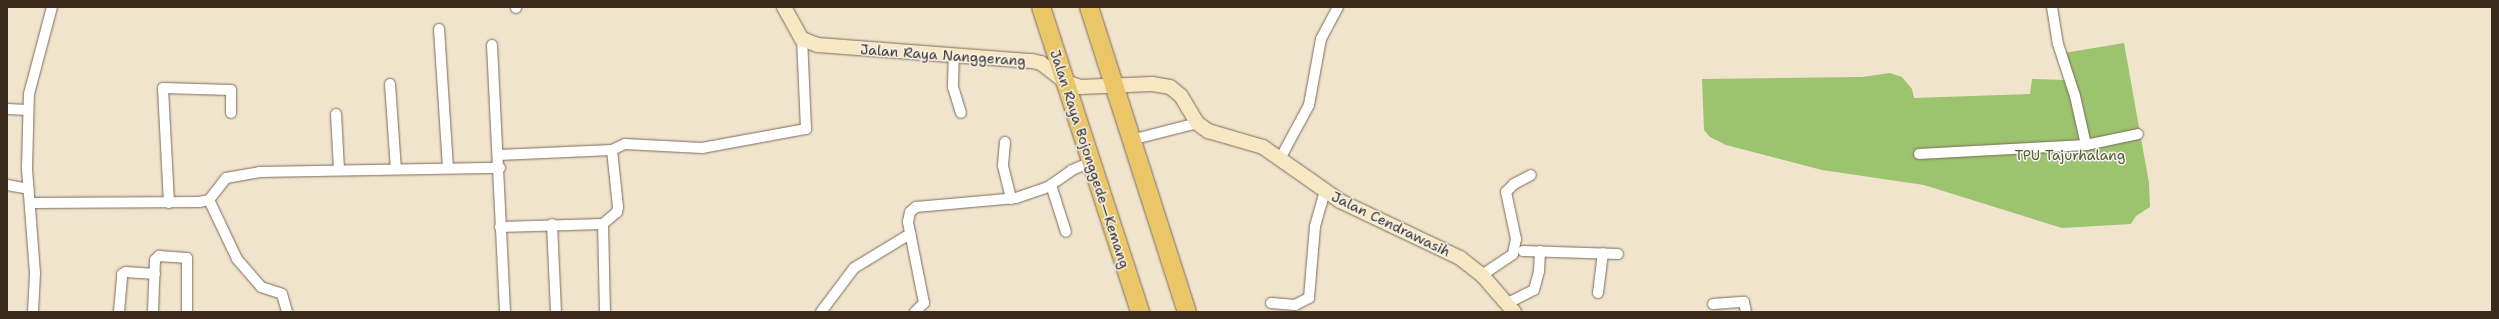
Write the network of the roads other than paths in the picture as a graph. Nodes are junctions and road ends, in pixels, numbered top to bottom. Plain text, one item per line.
1 (52, 7) edge
2 (784, 7) edge
3 (1040, 7) edge
4 (1089, 7) edge
5 (1338, 7) edge
6 (2052, 7) edge
7 (439, 29) dead end
8 (802, 39) junction
9 (492, 45) dead end
10 (954, 54) junction
11 (1065, 82) junction
12 (390, 84) dead end
13 (1116, 87) junction
14 (7, 110) edge
15 (28, 110) junction
16 (961, 112) dead end
17 (231, 113) dead end
18 (336, 114) dead end
19 (1197, 123) junction
20 (2138, 134) dead end
21 (1131, 140) junction
22 (1005, 142) dead end
23 (2086, 145) junction
24 (612, 150) junction
25 (1918, 154) dead end
26 (499, 155) junction
27 (1281, 158) junction
28 (1091, 162) junction
29 (448, 168) junction
30 (500, 168) junction
31 (339, 169) junction
32 (396, 169) junction
33 (1531, 175) dead end
34 (7, 185) edge
35 (1051, 185) junction
36 (29, 189) junction
37 (1325, 191) junction
38 (1011, 199) junction
39 (209, 200) junction
40 (31, 203) junction
41 (169, 203) junction
42 (552, 224) junction
43 (603, 224) junction
44 (500, 227) junction
45 (1066, 232) dead end
46 (910, 234) junction
47 (1523, 251) dead end
48 (1540, 251) junction
49 (1604, 253) junction
50 (1618, 254) dead end
51 (155, 274) junction
52 (1482, 275) junction
53 (1598, 293) dead end
54 (1271, 303) dead end
55 (1713, 304) dead end
56 (1511, 308) edge
57 (33, 312) edge
58 (119, 312) edge
59 (153, 312) edge
60 (187, 312) edge
61 (287, 312) edge
62 (505, 312) edge
63 (556, 312) edge
64 (605, 312) edge
65 (821, 312) edge
66 (915, 312) edge
67 (1140, 312) edge
68 (1187, 312) edge
69 (1746, 312) edge

1 - 15 street
2 - 8 street
3 - 11 highway, Jalan Raya Bojonggede—Kemang
4 - 13 highway
5 - 27 street
6 - 23 street
7 - 29 street
8 - 10 street, Jalan Raya Nanggerang
8 - 24 street
9 - 26 street
10 - 11 street, Jalan Raya Nanggerang
10 - 16 street
11 - 13 street, Jalan Raya Nanggerang
11 - 28 highway, Jalan Raya Bojonggede—Kemang
12 - 32 street
13 - 19 street
13 - 21 highway
14 - 15 street
15 - 36 street
17 - 41 street
18 - 31 street
19 - 21 street
19 - 27 street, Jalan Cendrawasih
20 - 23 street
21 - 68 highway
22 - 38 street
23 - 25 street
24 - 26 street
24 - 43 street
26 - 30 street
27 - 37 street, Jalan Cendrawasih
28 - 35 street
28 - 67 highway, Jalan Raya Bojonggede—Kemang
29 - 30 street
29 - 32 street
30 - 44 street
31 - 32 street
31 - 39 street
33 - 52 street
34 - 36 street
35 - 38 street
35 - 45 street
36 - 40 street
37 - 52 street, Jalan Cendrawasih
37 - 54 street
38 - 46 street
39 - 41 street
39 - 61 street
40 - 41 street
40 - 57 street
42 - 43 street
42 - 44 street
42 - 63 street
43 - 64 street
44 - 62 street
46 - 65 street
46 - 66 street
47 - 48 street
48 - 49 street
48 - 56 street
49 - 50 street
49 - 53 street
51 - 58 street
51 - 59 street
51 - 60 street
52 - 56 street, Jalan Cendrawasih
55 - 69 street

